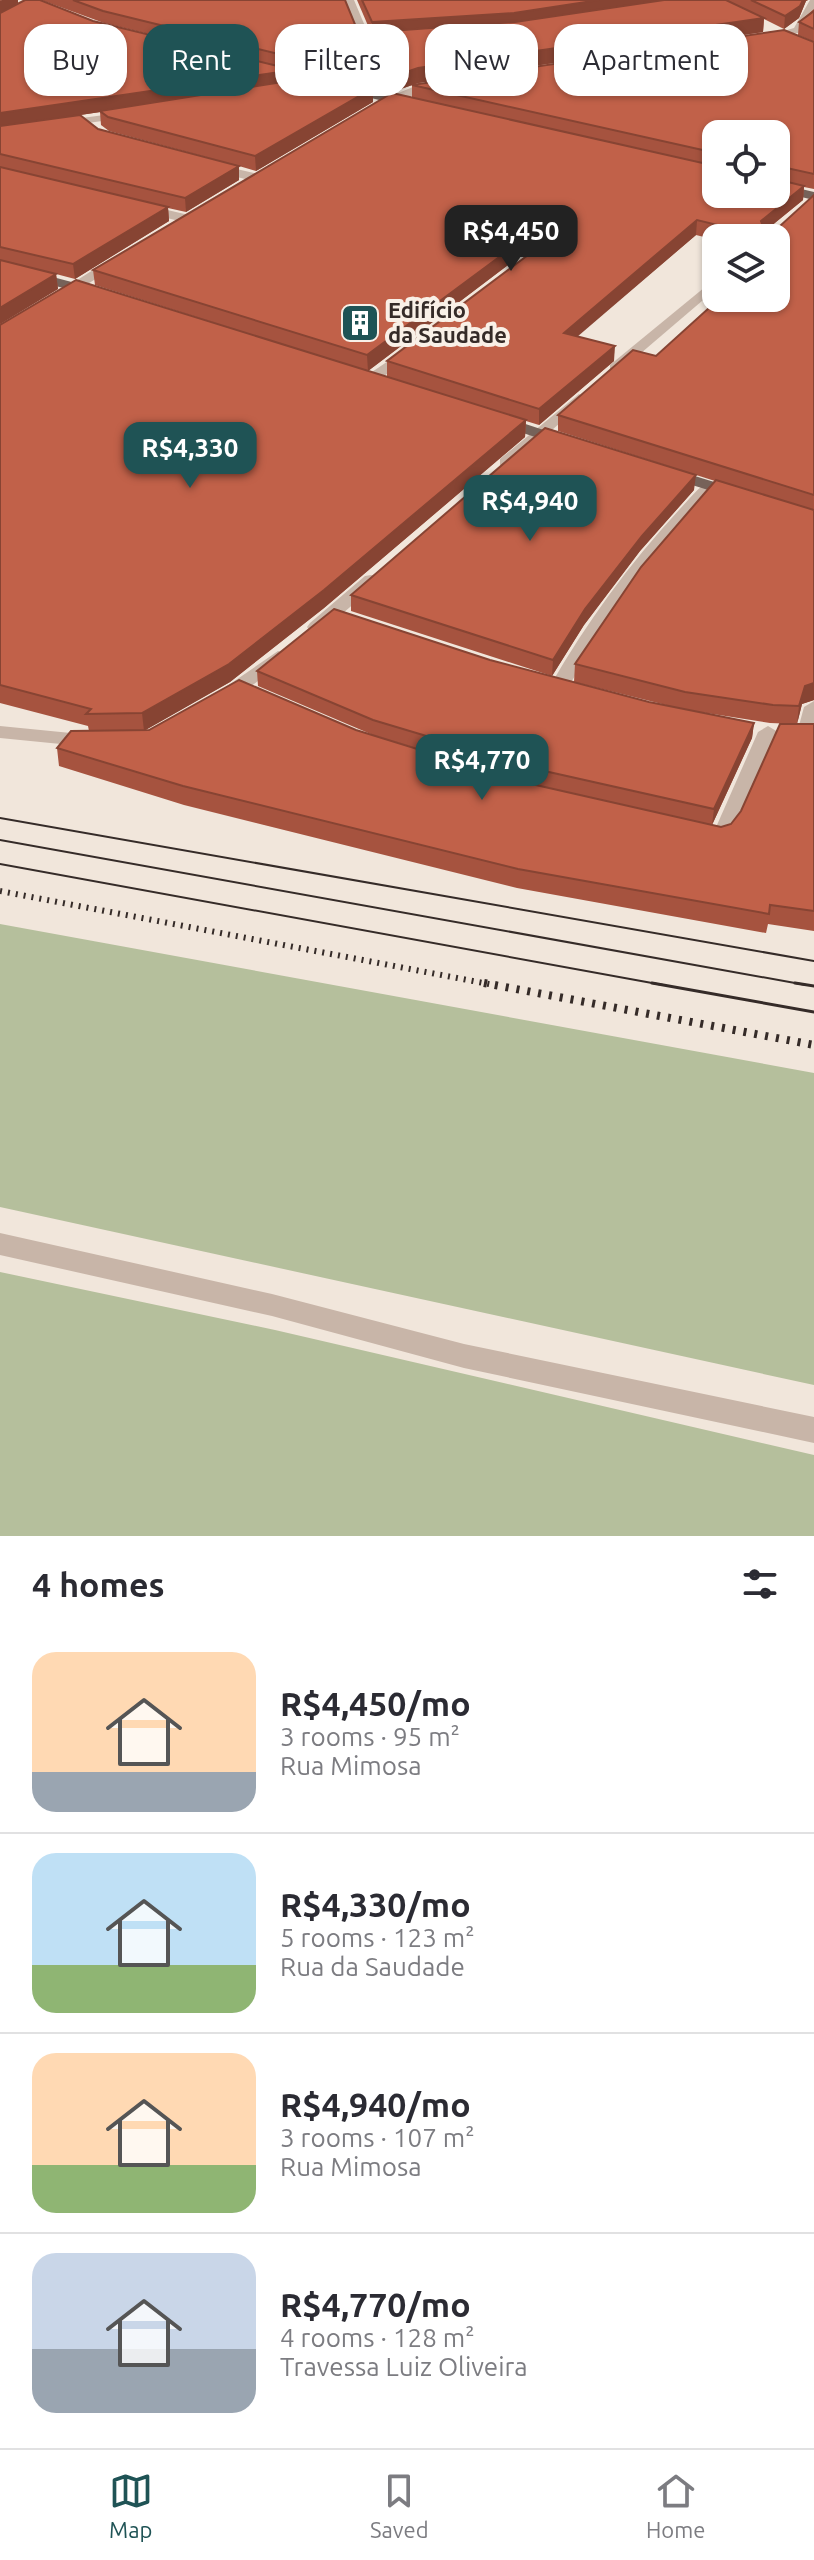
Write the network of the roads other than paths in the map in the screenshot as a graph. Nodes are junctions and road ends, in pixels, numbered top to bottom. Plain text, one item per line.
1 (349, 0) edge
2 (814, 2) edge
3 (359, 24) edge
4 (760, 24) edge
5 (789, 38) junction
6 (754, 41) edge
7 (262, 69) edge
8 (275, 72) edge
9 (425, 88) edge
10 (373, 96) edge
11 (388, 96) edge
12 (390, 100) junction
13 (423, 107) edge
14 (146, 112) edge
15 (363, 116) edge
16 (43, 127) edge
17 (203, 165) edge
18 (271, 170) edge
19 (258, 178) junction
20 (790, 191) edge
21 (235, 192) edge
22 (814, 197) edge
23 (130, 205) edge
24 (803, 209) edge
25 (175, 227) edge
26 (123, 257) edge
27 (0, 267) edge
28 (74, 286) junction
29 (702, 294) edge
30 (110, 297) edge
31 (50, 302) edge
32 (421, 341) edge
33 (371, 380) edge
34 (483, 416) edge
35 (538, 434) junction
36 (581, 447) edge
37 (653, 469) edge
38 (492, 474) edge
39 (711, 486) junction
40 (755, 500) edge
41 (389, 564) edge
42 (559, 686) edge
43 (213, 703) edge
44 (814, 707) edge
45 (0, 732) edge
46 (811, 734) edge
47 (105, 741) edge
48 (689, 830) edge
49 (0, 1244) edge
50 (814, 1430) edge

1 - 3 street
2 - 5 street
4 - 5 street
5 - 6 street
7 - 8 main road
9 - 12 street
10 - 12 main road
11 - 12 street
12 - 13 main road
12 - 15 street
14 - 16 street
17 - 19 street
18 - 19 street
19 - 21 street
20 - 22 main road
22 - 24 street
23 - 25 street
26 - 28 street
27 - 28 main road
28 - 30 main road
28 - 31 street
29 - 35 street
32 - 33 street
34 - 35 main road
35 - 36 main road
35 - 38 street
37 - 39 main road
39 - 40 main road
39 - 42 street
41 - 43 street
44 - 46 street
45 - 47 street
46 - 48 street
49 - 50 street

